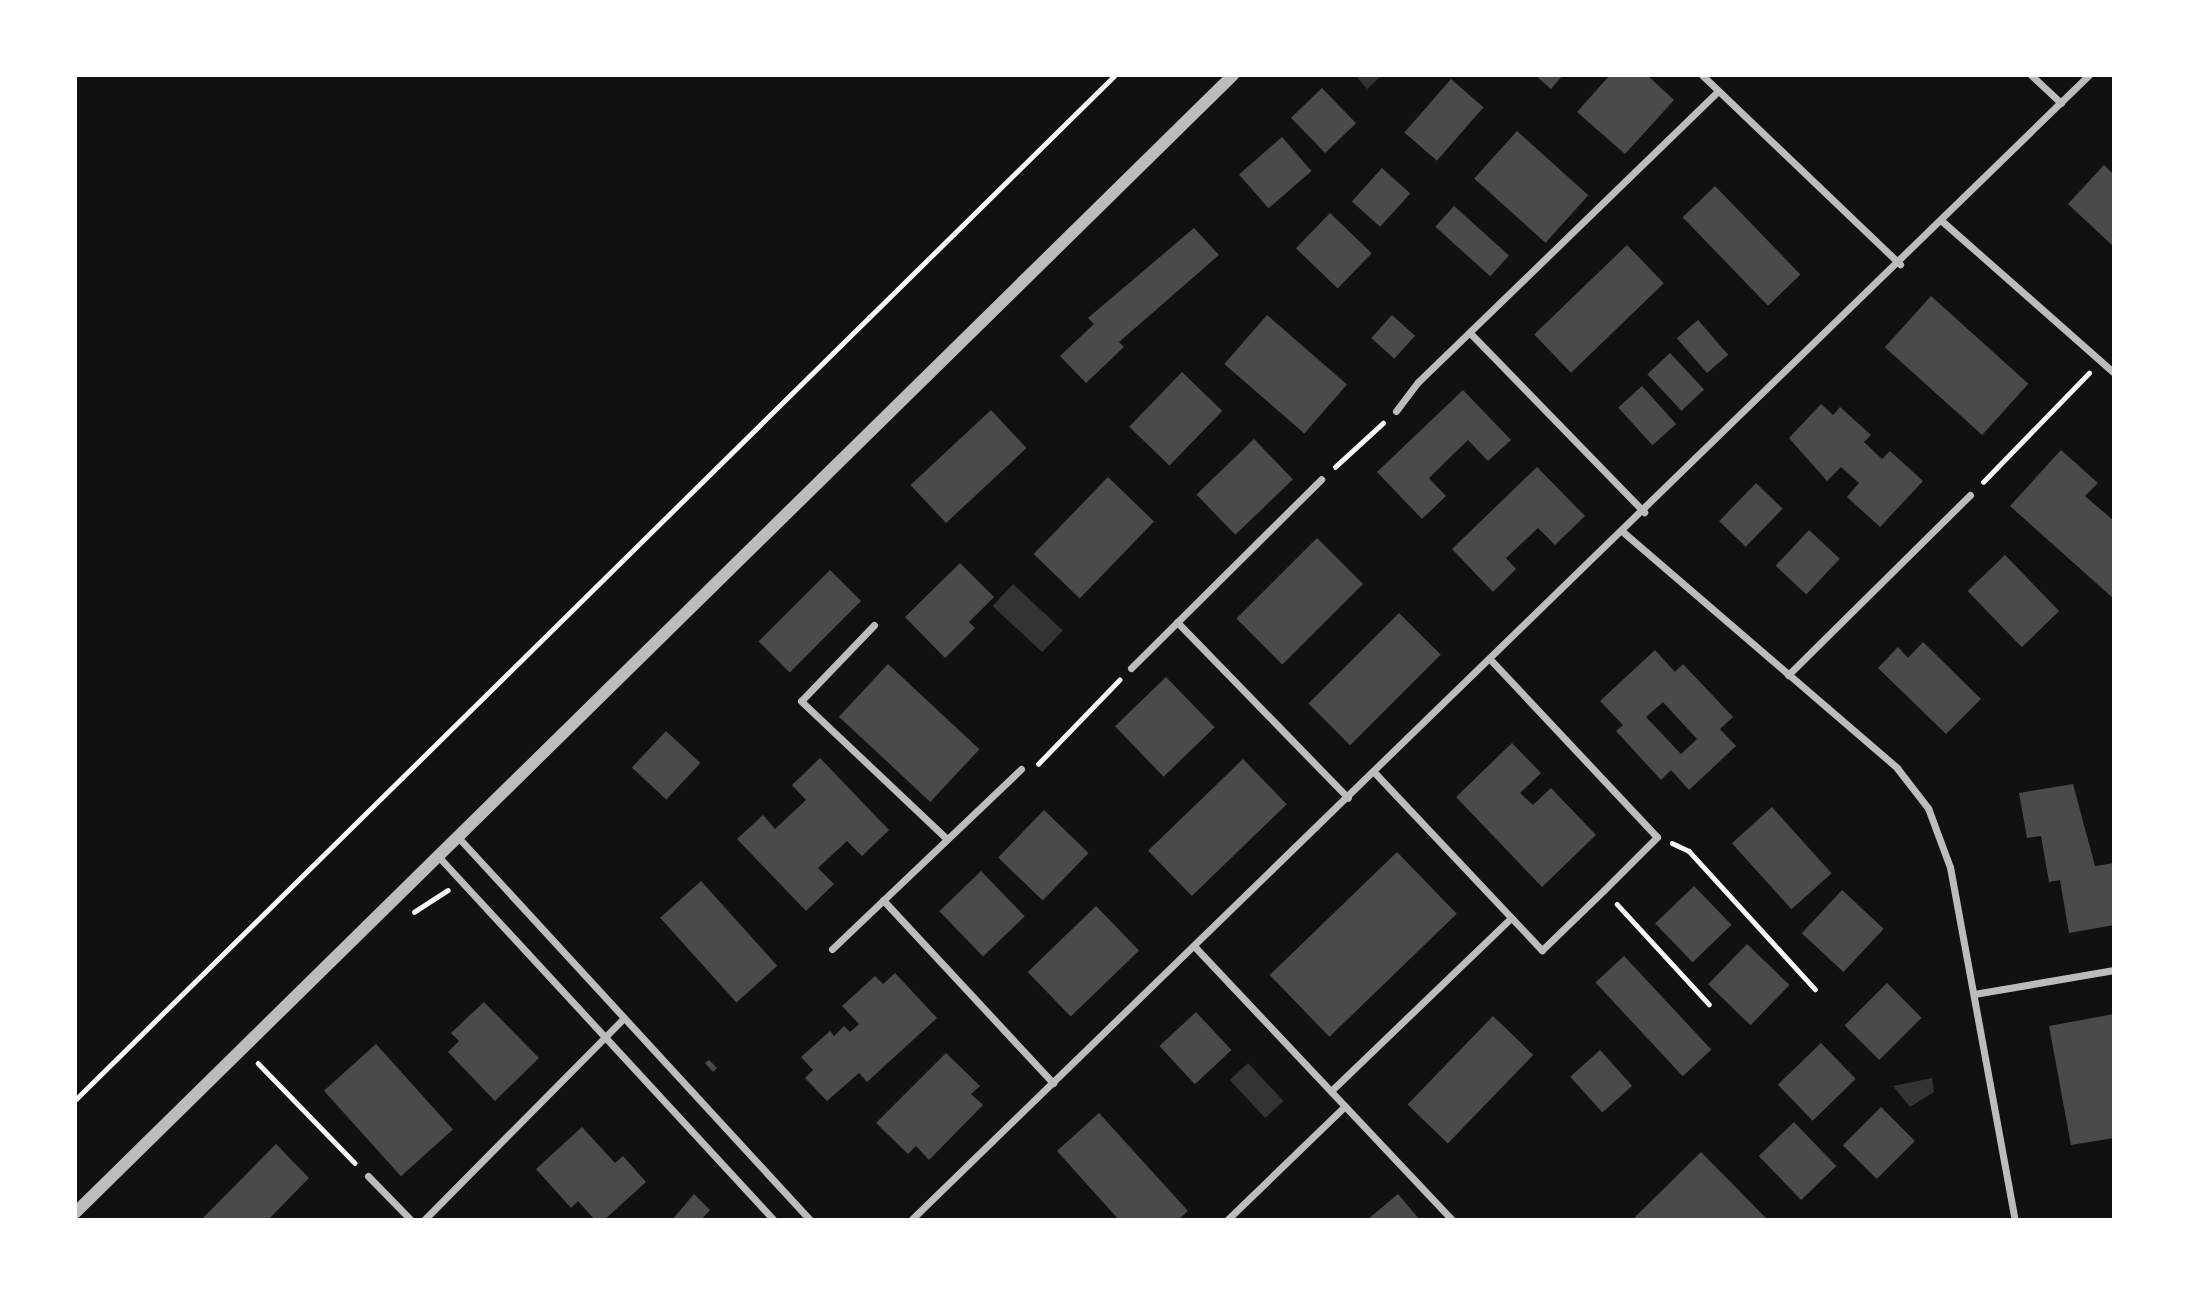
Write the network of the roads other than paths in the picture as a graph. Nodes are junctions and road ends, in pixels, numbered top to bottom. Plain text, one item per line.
1 (1234, 75) edge
2 (1702, 75) edge
3 (2031, 75) edge
4 (2089, 75) edge
5 (1718, 91) junction
6 (2061, 103) junction
7 (1943, 222) junction
8 (1900, 264) junction
9 (1470, 333) junction
10 (2114, 373) edge
11 (1396, 411) road end
12 (1321, 479) road end
13 (1970, 495) road end
14 (1644, 512) junction
15 (1623, 531) junction
16 (1177, 622) junction
17 (874, 625) dead end
18 (1491, 660) junction
19 (1131, 668) road end
20 (1788, 675) junction
21 (1021, 769) road end
22 (1374, 772) junction
23 (1348, 798) junction
24 (456, 835) junction
25 (947, 839) junction
26 (436, 855) junction
27 (883, 900) junction
28 (1511, 918) junction
29 (1194, 946) junction
30 (832, 949) dead end
31 (2114, 970) edge
32 (1974, 993) junction
33 (624, 1018) junction
34 (606, 1036) junction
35 (1053, 1083) junction
36 (1331, 1091) junction
37 (1345, 1106) junction
38 (368, 1176) road end
39 (75, 1213) edge
40 (411, 1220) edge
41 (424, 1220) edge
42 (774, 1220) edge
43 (810, 1220) edge
44 (911, 1220) edge
45 (1227, 1220) edge
46 (1452, 1220) edge
47 (2015, 1220) edge

1 - 24 street
2 - 5 street
3 - 6 street
4 - 6 street
5 - 8 street
5 - 9 street
6 - 7 street
7 - 8 street
7 - 10 street
8 - 14 street
9 - 11 street
9 - 14 street
12 - 16 street
13 - 20 street
14 - 15 street
15 - 18 street
15 - 20 street
16 - 19 street
16 - 23 street
17 - 25 street
18 - 22 street
18 - 28 street
20 - 32 street
21 - 25 street
22 - 23 street
22 - 28 street
23 - 29 street
24 - 26 street
24 - 33 street
25 - 27 street
26 - 34 street
26 - 39 street
27 - 30 street
27 - 35 street
28 - 36 street
29 - 35 street
29 - 36 street
31 - 32 street
32 - 47 street
33 - 34 street
33 - 43 street
34 - 41 street
34 - 42 street
35 - 44 street
36 - 37 street
37 - 45 street
37 - 46 street
38 - 40 street

